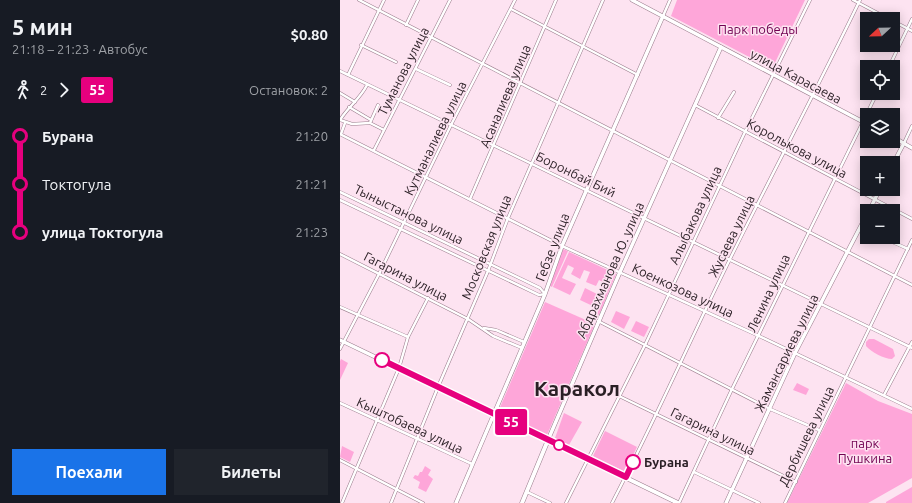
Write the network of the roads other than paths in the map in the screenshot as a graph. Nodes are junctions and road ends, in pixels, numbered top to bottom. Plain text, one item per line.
1 (359, 0) edge
2 (384, 0) edge
3 (418, 0) edge
4 (450, 0) edge
5 (515, 0) edge
6 (556, 0) edge
7 (603, 0) edge
8 (670, 0) edge
9 (810, 0) edge
10 (853, 0) edge
11 (635, 1) edge
12 (860, 2) edge
13 (511, 9) junction
14 (379, 10) junction
15 (877, 12) edge
16 (663, 16) junction
17 (912, 19) edge
18 (900, 24) edge
19 (406, 25) junction
20 (545, 27) junction
21 (907, 28) junction
22 (912, 31) edge
23 (431, 39) junction
24 (361, 45) junction
25 (582, 46) junction
26 (721, 47) junction
27 (892, 60) edge
28 (396, 62) dead end
29 (483, 64) junction
30 (416, 69) junction
31 (340, 71) edge
32 (348, 75) junction
33 (638, 75) junction
34 (774, 75) junction
35 (521, 84) junction
36 (367, 85) junction
37 (450, 85) dead end
38 (734, 92) dead end
39 (340, 93) edge
40 (812, 95) junction
41 (356, 102) junction
42 (400, 102) junction
43 (557, 102) junction
44 (378, 105) dead end
45 (695, 105) junction
46 (349, 107) junction
47 (718, 118) junction
48 (860, 119) edge
49 (340, 120) edge
50 (371, 121) junction
51 (345, 123) junction
52 (451, 125) junction
53 (912, 126) edge
54 (384, 130) junction
55 (613, 131) junction
56 (860, 131) edge
57 (745, 132) junction
58 (340, 134) edge
59 (900, 141) edge
60 (904, 143) junction
61 (494, 145) junction
62 (912, 148) edge
63 (374, 150) junction
64 (783, 152) junction
65 (897, 156) edge
66 (670, 160) junction
67 (531, 164) junction
68 (426, 178) junction
69 (834, 178) junction
70 (719, 186) junction
71 (586, 191) junction
72 (340, 192) edge
73 (876, 196) edge
74 (470, 199) junction
75 (340, 200) edge
76 (874, 200) junction
77 (872, 204) edge
78 (757, 205) junction
79 (644, 217) junction
80 (508, 218) junction
81 (912, 219) edge
82 (404, 223) junction
83 (860, 228) edge
84 (401, 230) junction
85 (808, 231) junction
86 (912, 240) edge
87 (693, 241) junction
88 (897, 244) edge
89 (562, 246) junction
90 (908, 249) junction
91 (848, 252) junction
92 (340, 254) edge
93 (730, 259) junction
94 (490, 265) junction
95 (488, 271) junction
96 (620, 272) junction
97 (379, 274) junction
98 (895, 276) junction
99 (783, 285) junction
100 (912, 285) edge
101 (545, 294) junction
102 (668, 294) junction
103 (428, 298) junction
104 (821, 303) junction
105 (340, 307) edge
106 (705, 312) junction
107 (357, 315) junction
108 (468, 318) junction
109 (598, 321) junction
110 (869, 327) junction
111 (484, 328) junction
112 (759, 336) junction
113 (408, 337) junction
114 (342, 341) edge
115 (525, 342) junction
116 (912, 342) edge
117 (645, 345) junction
118 (522, 348) junction
119 (911, 348) edge
120 (340, 349) edge
121 (795, 353) junction
122 (682, 363) junction
123 (399, 368) junction
124 (846, 378) junction
125 (438, 387) junction
126 (732, 389) junction
127 (884, 395) junction
128 (620, 397) junction
129 (340, 403) edge
130 (770, 409) junction
131 (912, 409) edge
132 (494, 414) junction
133 (657, 414) junction
134 (378, 420) junction
135 (819, 430) junction
136 (417, 439) junction
137 (548, 440) junction
138 (709, 440) junction
139 (588, 459) junction
140 (747, 459) junction
141 (340, 460) edge
142 (472, 464) junction
143 (358, 469) junction
144 (694, 472) junction
145 (626, 477) junction
146 (796, 482) junction
147 (397, 490) junction
148 (732, 490) junction
149 (527, 492) junction
150 (342, 503) edge
151 (391, 503) edge
152 (422, 503) edge
153 (456, 503) edge
154 (522, 503) edge
155 (550, 503) edge
156 (566, 503) edge
157 (612, 503) edge
158 (678, 503) edge
159 (726, 503) edge
160 (759, 503) edge
161 (785, 503) edge

1 - 14 street
2 - 14 street
3 - 19 street
4 - 23 street, Туманова улица
5 - 13 street, Кутманалиева улица
6 - 20 street, Асаналиева улица
7 - 25 street, Московская улица
8 - 16 street, Гебзе улица
9 - 34 street, Алыбакова улица
10 - 12 street
11 - 16 main road, улица Карасаева
12 - 15 street
12 - 40 street, Жусаева улица
13 - 20 street
13 - 29 street, Кутманалиева улица
14 - 19 street
14 - 24 street
16 - 26 main road, улица Карасаева
16 - 33 main road, Гебзе улица
17 - 21 street
18 - 21 street
19 - 23 street
20 - 25 street
20 - 35 street, Асаналиева улица
21 - 22 street
21 - 27 street
23 - 29 street
23 - 30 street, Туманова улица
24 - 28 street
24 - 32 street
25 - 33 street
25 - 43 street, Московская улица
26 - 34 main road, улица Карасаева
26 - 45 main road, Абдрахманова Ю. улица
29 - 35 street
29 - 52 street, Кутманалиева улица
30 - 37 street
30 - 42 street, Туманова улица
31 - 32 street, Боронбай Бий
32 - 36 street, Боронбай Бий
33 - 55 main road, Гебзе улица
34 - 40 main road, улица Карасаева
34 - 57 street, Алыбакова улица
35 - 43 street
35 - 61 street, Асаналиева улица
36 - 41 street
36 - 42 street, Боронбай Бий
38 - 47 street
39 - 41 street
40 - 48 main road, улица Карасаева
40 - 64 street, Жусаева улица
41 - 46 street
42 - 52 street, Боронбай Бий
42 - 54 street, Туманова улица
43 - 55 street
43 - 67 street, Московская улица
44 - 50 street
45 - 47 street, Королькова улица
45 - 66 main road, Абдрахманова Ю. улица
46 - 49 street
46 - 50 street
47 - 57 street, Королькова улица
49 - 51 street
50 - 51 street
50 - 54 street
51 - 58 street
52 - 61 street, Боронбай Бий
52 - 68 street, Кутманалиева улица
53 - 60 street
54 - 63 street, Туманова улица
55 - 66 street
55 - 71 main road, Гебзе улица
56 - 69 street, Ленина улица
57 - 64 street, Королькова улица
57 - 70 street, Алыбакова улица
58 - 63 street, Коенкозова улица
59 - 60 main road
60 - 62 main road
60 - 65 main road
61 - 67 street, Боронбай Бий
61 - 74 street, Асаналиева улица
63 - 68 street, Коенкозова улица
64 - 69 street, Королькова улица
64 - 78 street, Жусаева улица
66 - 70 street
66 - 79 main road, Абдрахманова Ю. улица
67 - 71 street, Боронбай Бий
67 - 80 street, Московская улица
68 - 74 street, Коенкозова улица
68 - 82 street, Кутманалиева улица
69 - 76 street, Королькова улица
69 - 85 street, Ленина улица
70 - 78 street
70 - 87 street, Алыбакова улица
71 - 79 street, Боронбай Бий
71 - 89 main road, Гебзе улица
72 - 82 street, Тыныстанова улица
73 - 76 main road
74 - 80 street, Коенкозова улица
75 - 84 street, Тыныстанова улица
76 - 77 main road
76 - 81 street, Королькова улица
78 - 85 street
78 - 93 street, Жусаева улица
79 - 87 street, Боронбай Бий
79 - 96 main road, Абдрахманова Ю. улица
80 - 89 street, Коенкозова улица
80 - 94 street, Московская улица
82 - 84 street, Кутманалиева улица
82 - 94 street, Тыныстанова улица
83 - 91 main road, Жамансариева улица
84 - 95 street, Тыныстанова улица
84 - 97 street, Кутманалиева улица
85 - 91 street
85 - 99 street, Ленина улица
86 - 90 street
87 - 93 street, Боронбай Бий
87 - 102 street, Алыбакова улица
88 - 90 street
89 - 96 street, Коенкозова улица
89 - 101 main road, Гебзе улица
90 - 98 street
91 - 98 street
91 - 104 main road, Жамансариева улица
92 - 97 street, Гагарина улица
93 - 99 street, Боронбай Бий
93 - 106 street, Жусаева улица
94 - 95 street, Московская улица
94 - 101 street, Тыныстанова улица
95 - 101 street, Тыныстанова улица
95 - 108 street, Московская улица
96 - 102 street, Коенкозова улица
96 - 109 main road, Абдрахманова Ю. улица
97 - 103 street, Гагарина улица
97 - 107 street, Кутманалиева улица
98 - 100 street
98 - 110 street
99 - 104 street, Боронбай Бий
99 - 112 street, Ленина улица
101 - 115 main road, Гебзе улица
102 - 106 street, Коенкозова улица
102 - 117 street, Алыбакова улица
103 - 108 street, Гагарина улица
103 - 113 street
104 - 110 street, Боронбай Бий
104 - 121 main road, Жамансариева улица
105 - 107 street
106 - 112 street, Коенкозова улица
106 - 122 street, Жусаева улица
107 - 113 street
107 - 114 street, Кутманалиева улица
108 - 111 street, Гагарина улица
108 - 125 street, Московская улица
109 - 117 street
109 - 137 main road, Абдрахманова Ю. улица
110 - 119 street, Боронбай Бий
110 - 124 street, Дербишева улица
111 - 115 street, Гагарина улица
111 - 118 street, Гагарина улица
112 - 121 street, Коенкозова улица
112 - 126 street, Ленина улица
113 - 123 street
114 - 120 street, Кутманалиева улица
114 - 123 main road
115 - 118 main road, Гебзе улица
116 - 119 street
117 - 122 street
117 - 128 street, Алыбакова улица
118 - 132 main road, Гебзе улица
119 - 127 street
121 - 124 street, Коенкозова улица
121 - 130 main road, Жамансариева улица
122 - 126 street
122 - 133 street, Жусаева улица
123 - 125 main road
123 - 134 street
124 - 127 street, Коенкозова улица
124 - 135 street, Дербишева улица
125 - 132 main road
125 - 136 street, Московская улица
126 - 130 street
126 - 138 street, Ленина улица
127 - 131 street, Коенкозова улица
128 - 133 street, Гагарина улица
128 - 139 street, Алыбакова улица
129 - 134 street, Кыштобаева улица
130 - 135 street
130 - 140 main road, Жамансариева улица
132 - 137 main road
132 - 142 main road, Гебзе улица
133 - 138 street, Гагарина улица
133 - 145 street, Жусаева улица
134 - 136 street, Кыштобаева улица
134 - 143 street
135 - 146 street, Дербишева улица
136 - 142 street, Кыштобаева улица
136 - 147 street, Московская улица
137 - 139 highway
137 - 149 highway, Абдрахманова Ю. улица
138 - 140 street, Гагарина улица
138 - 144 street, Ленина улица
139 - 145 highway
139 - 156 street, Алыбакова улица
140 - 146 street, Гагарина улица
140 - 148 main road, Жамансариева улица
141 - 143 street
142 - 153 main road, Гебзе улица
143 - 147 street
143 - 150 street
144 - 148 street
144 - 158 street, Ленина улица
145 - 157 street, Жусаева улица
145 - 158 highway
146 - 161 street, Дербишева улица
147 - 151 street, Московская улица
147 - 152 street
148 - 159 main road, Жамансариева улица
148 - 160 street
149 - 154 highway, Абдрахманова Ю. улица
149 - 155 street

